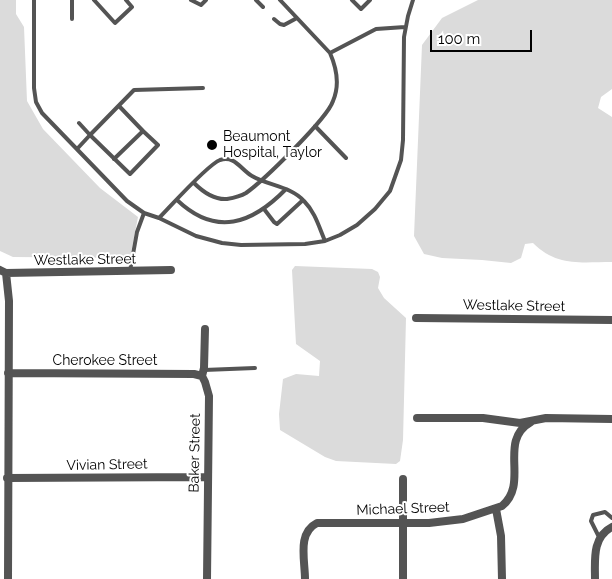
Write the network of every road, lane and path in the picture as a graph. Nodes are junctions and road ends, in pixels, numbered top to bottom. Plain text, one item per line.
1 (34, 0) edge
2 (72, 0) edge
3 (94, 0) edge
4 (126, 0) edge
5 (191, 0) edge
6 (206, 0) edge
7 (256, 0) edge
8 (280, 0) edge
9 (352, 0) edge
10 (370, 0) edge
11 (413, 0) edge
12 (263, 7) dead end
13 (297, 18) junction
14 (72, 19) dead end
15 (274, 19) dead end
16 (405, 27) junction
17 (330, 53) junction
18 (203, 88) dead end
19 (119, 106) junction
20 (79, 123) dead end
21 (315, 126) junction
22 (143, 131) junction
23 (90, 135) junction
24 (77, 149) junction
25 (346, 158) dead end
26 (114, 159) junction
27 (260, 181) junction
28 (194, 183) junction
29 (286, 189) junction
30 (177, 200) junction
31 (303, 200) junction
32 (264, 209) junction
33 (144, 213) junction
34 (159, 218) junction
35 (325, 241) junction
36 (171, 270) dead end
37 (130, 271) junction
38 (3, 272) edge
39 (416, 318) dead end
40 (612, 320) edge
41 (205, 329) dead end
42 (255, 368) dead end
43 (203, 373) junction
44 (8, 374) junction
45 (417, 418) dead end
46 (612, 418) edge
47 (531, 422) junction
48 (207, 477) junction
49 (8, 478) junction
50 (403, 479) dead end
51 (496, 508) junction
52 (612, 518) edge
53 (403, 524) junction
54 (609, 528) edge
55 (599, 538) junction
56 (8, 579) edge
57 (207, 579) edge
58 (305, 579) edge
59 (403, 579) edge
60 (502, 579) edge
61 (595, 579) edge

1 - 24 lane
2 - 14 lane
3 - 4 lane
5 - 6 lane
7 - 12 lane
8 - 13 lane
9 - 10 lane
11 - 16 lane
13 - 15 lane
13 - 17 lane
16 - 17 lane
16 - 35 lane
17 - 21 lane
18 - 19 lane
19 - 22 lane
19 - 23 lane
20 - 23 lane
21 - 25 lane
21 - 27 lane
22 - 26 lane
22 - 26 lane
23 - 24 lane
23 - 26 lane
24 - 33 lane
27 - 28 lane
27 - 28 lane
27 - 29 lane
28 - 30 lane
29 - 31 lane
29 - 32 lane
30 - 32 lane
30 - 34 lane
31 - 32 lane
31 - 35 lane
33 - 34 lane
33 - 37 lane
34 - 35 lane
36 - 37 street, Westlake Street
37 - 38 street, Westlake Street
38 - 44 street
39 - 40 street, Westlake Street
41 - 43 street, Baker Street
42 - 43 lane
43 - 44 street, Cherokee Street
43 - 48 street, Baker Street
44 - 49 street
45 - 47 street
46 - 47 street
47 - 51 street
48 - 49 street, Vivian Street
48 - 57 street, Baker Street
49 - 56 street
50 - 53 street
51 - 53 street, Michael Street
51 - 60 street
52 - 55 lane
53 - 58 street, Michael Street
53 - 59 street
54 - 55 street
55 - 61 street

